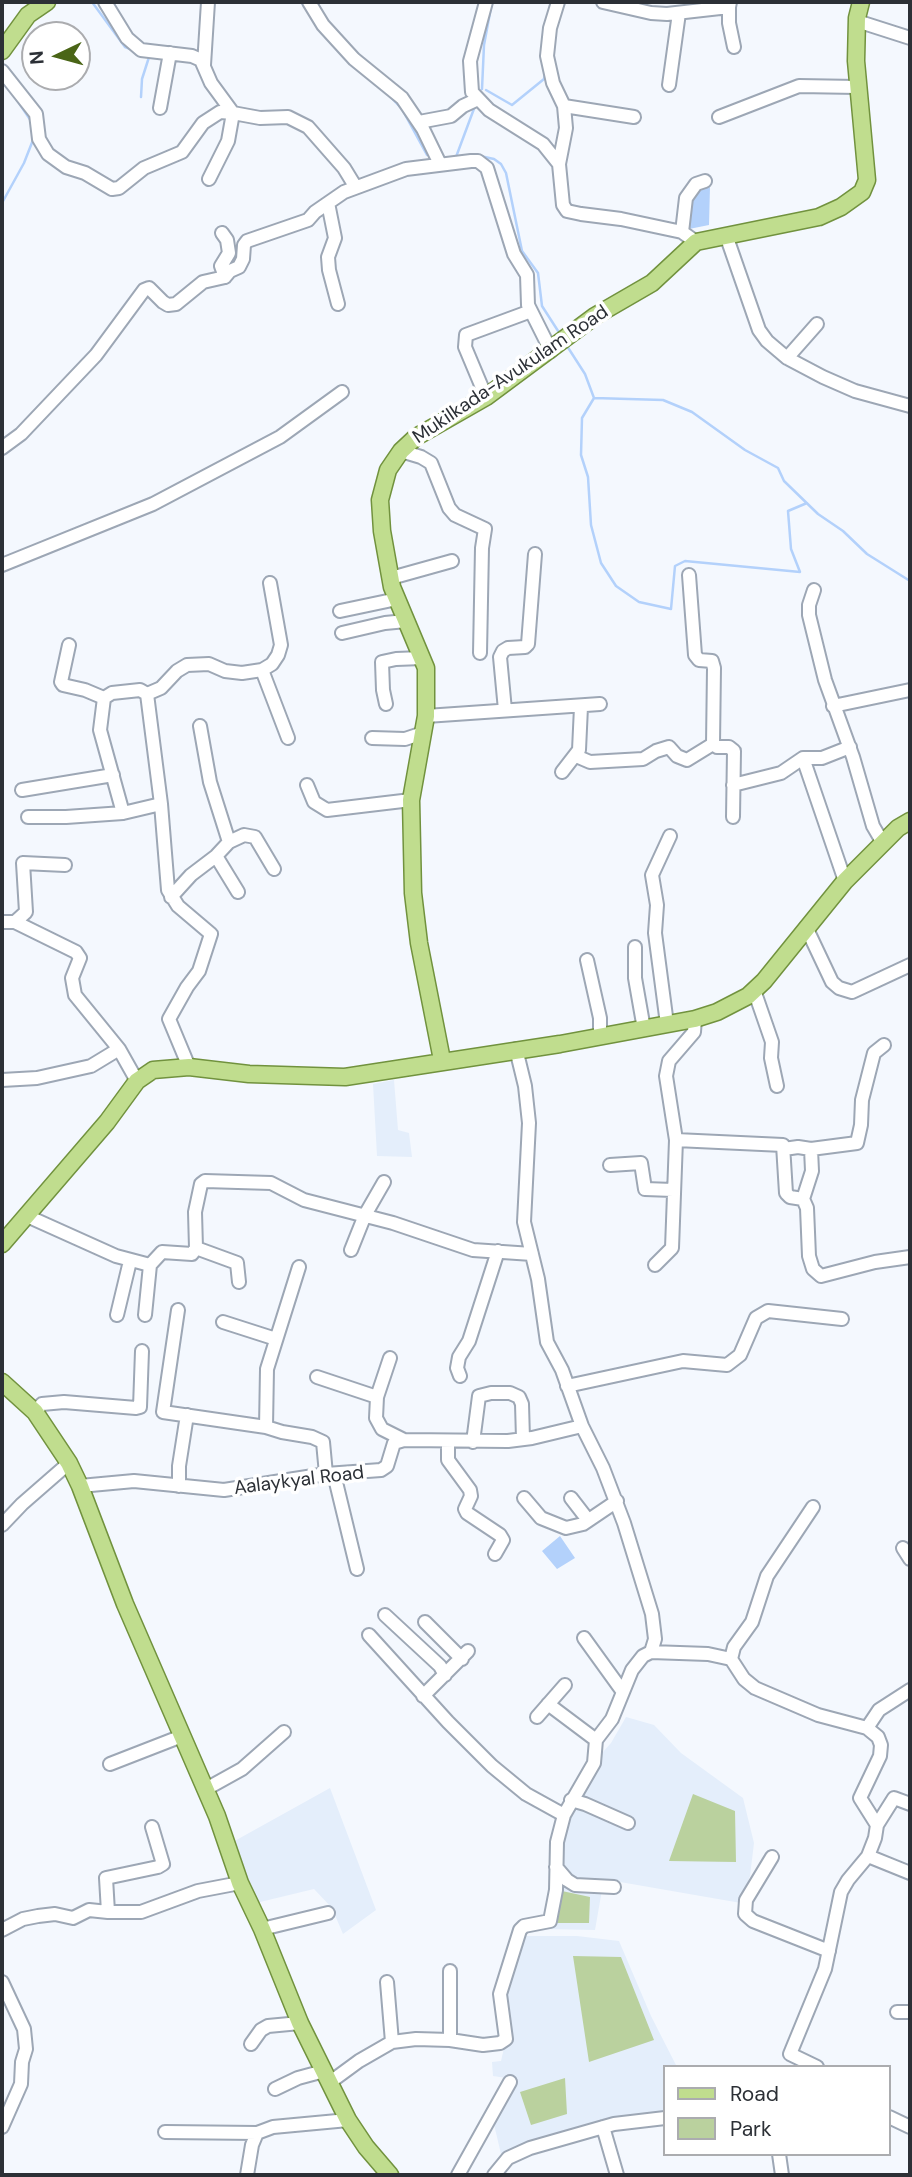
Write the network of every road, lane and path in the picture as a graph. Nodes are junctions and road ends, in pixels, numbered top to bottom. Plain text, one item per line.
1 (47, 2) edge
2 (105, 2) edge
3 (208, 2) edge
4 (309, 2) edge
5 (486, 2) edge
6 (558, 2) edge
7 (603, 2) edge
8 (861, 2) edge
9 (729, 4) edge
10 (679, 13) junction
11 (857, 21) junction
12 (910, 38) edge
13 (734, 47) dead end
14 (2, 51) edge
15 (169, 55) junction
16 (204, 65) junction
17 (2, 71) edge
18 (669, 85) dead end
19 (857, 87) junction
20 (478, 99) junction
21 (564, 106) junction
22 (160, 108) dead end
23 (233, 116) junction
24 (634, 117) dead end
25 (719, 117) dead end
26 (419, 122) junction
27 (439, 161) junction
28 (559, 164) junction
29 (209, 179) dead end
30 (705, 181) dead end
31 (353, 183) junction
32 (328, 203) junction
33 (682, 232) junction
34 (222, 233) dead end
35 (727, 238) junction
36 (691, 248) junction
37 (225, 277) junction
38 (338, 304) dead end
39 (531, 311) junction
40 (817, 324) dead end
41 (560, 343) junction
42 (788, 358) junction
43 (342, 392) dead end
44 (485, 397) junction
45 (910, 406) edge
46 (2, 448) edge
47 (401, 451) junction
48 (535, 554) dead end
49 (452, 561) dead end
50 (2, 565) edge
51 (690, 575) dead end
52 (391, 578) junction
53 (270, 583) dead end
54 (814, 590) dead end
55 (397, 599) junction
56 (341, 611) dead end
57 (406, 621) junction
58 (342, 633) dead end
59 (69, 645) dead end
60 (480, 653) dead end
61 (422, 658) junction
62 (262, 670) junction
63 (910, 690) edge
64 (147, 694) junction
65 (104, 698) junction
66 (386, 704) dead end
67 (600, 704) dead end
68 (581, 706) junction
69 (833, 706) junction
70 (505, 710) junction
71 (426, 716) junction
72 (200, 726) dead end
73 (423, 733) junction
74 (288, 738) dead end
75 (372, 738) dead end
76 (713, 744) junction
77 (850, 747) junction
78 (576, 756) junction
79 (803, 758) junction
80 (562, 772) dead end
81 (113, 775) junction
82 (307, 785) dead end
83 (733, 785) junction
84 (22, 790) dead end
85 (411, 800) junction
86 (161, 804) junction
87 (123, 813) junction
88 (28, 817) dead end
89 (733, 817) dead end
90 (910, 821) edge
91 (670, 836) dead end
92 (229, 842) junction
93 (883, 843) junction
94 (216, 856) junction
95 (65, 865) dead end
96 (274, 869) dead end
97 (845, 881) junction
98 (238, 892) dead end
99 (171, 898) junction
100 (2, 922) edge
101 (15, 922) junction
102 (806, 927) junction
103 (635, 947) dead end
104 (587, 960) dead end
105 (910, 965) edge
106 (754, 990) junction
107 (695, 1019) junction
108 (667, 1024) junction
109 (644, 1029) junction
110 (600, 1037) junction
111 (884, 1045) dead end
112 (119, 1049) junction
113 (516, 1049) junction
114 (442, 1060) junction
115 (189, 1067) junction
116 (2, 1080) edge
117 (137, 1081) junction
118 (777, 1086) dead end
119 (676, 1140) junction
120 (784, 1149) junction
121 (811, 1149) junction
122 (610, 1165) dead end
123 (384, 1182) dead end
124 (673, 1190) junction
125 (803, 1199) junction
126 (365, 1215) junction
127 (27, 1216) junction
128 (2, 1244) edge
129 (196, 1248) junction
130 (351, 1250) dead end
131 (498, 1251) junction
132 (533, 1254) junction
133 (910, 1257) edge
134 (130, 1261) junction
135 (150, 1265) junction
136 (655, 1265) dead end
137 (299, 1267) dead end
138 (239, 1282) dead end
139 (178, 1310) dead end
140 (117, 1315) dead end
141 (145, 1315) dead end
142 (842, 1319) dead end
143 (223, 1322) dead end
144 (276, 1339) junction
145 (142, 1352) dead end
146 (390, 1358) dead end
147 (460, 1376) dead end
148 (317, 1377) dead end
149 (2, 1382) edge
150 (567, 1386) junction
151 (377, 1397) junction
152 (35, 1412) junction
153 (187, 1415) junction
154 (582, 1426) junction
155 (266, 1427) junction
156 (397, 1439) junction
157 (523, 1439) junction
158 (447, 1441) junction
159 (472, 1442) junction
160 (69, 1463) junction
161 (330, 1474) junction
162 (80, 1486) junction
163 (179, 1486) junction
164 (524, 1498) dead end
165 (571, 1498) dead end
166 (617, 1501) junction
167 (813, 1507) dead end
168 (588, 1520) junction
169 (2, 1525) edge
170 (495, 1554) dead end
171 (356, 1569) dead end
172 (385, 1615) dead end
173 (425, 1622) dead end
174 (369, 1635) dead end
175 (584, 1638) dead end
176 (651, 1652) junction
177 (731, 1659) junction
178 (445, 1675) junction
179 (565, 1685) dead end
180 (910, 1690) edge
181 (623, 1692) junction
182 (423, 1696) junction
183 (548, 1704) junction
184 (537, 1717) dead end
185 (867, 1728) junction
186 (284, 1732) dead end
187 (182, 1736) junction
188 (596, 1740) junction
189 (110, 1764) dead end
190 (206, 1790) junction
191 (571, 1800) junction
192 (910, 1804) edge
193 (564, 1815) junction
194 (628, 1823) dead end
195 (877, 1825) junction
196 (152, 1827) dead end
197 (868, 1856) junction
198 (772, 1857) dead end
199 (556, 1867) junction
200 (910, 1873) edge
201 (240, 1883) junction
202 (614, 1887) dead end
203 (108, 1912) junction
204 (328, 1913) dead end
205 (262, 1929) junction
206 (2, 1930) edge
207 (829, 1951) junction
208 (450, 1971) dead end
209 (2, 1982) edge
210 (387, 1982) dead end
211 (300, 2023) junction
212 (450, 2040) junction
213 (392, 2042) junction
214 (251, 2044) dead end
215 (788, 2060) edge
216 (809, 2065) edge
217 (327, 2077) junction
218 (510, 2082) dead end
219 (275, 2089) dead end
220 (664, 2118) edge
221 (891, 2118) edge
222 (348, 2120) junction
223 (2, 2127) edge
224 (603, 2127) junction
225 (910, 2127) edge
226 (165, 2132) dead end
227 (257, 2133) junction
228 (779, 2156) edge
229 (247, 2175) edge
230 (390, 2175) edge
231 (458, 2175) edge
232 (494, 2175) edge
233 (617, 2175) edge
234 (782, 2175) edge

1 - 14 main road
2 - 15 street
3 - 16 street
4 - 26 street
5 - 20 street
6 - 21 street
7 - 10 street
8 - 11 main road
9 - 10 street
9 - 13 street
10 - 18 street
11 - 12 street
11 - 19 main road
15 - 16 street
15 - 22 street
16 - 23 street
17 - 23 street
19 - 25 street
19 - 35 main road
20 - 26 street
20 - 28 street
21 - 24 street
21 - 28 street
23 - 29 street
23 - 31 street
26 - 27 street
27 - 31 street
27 - 39 street
28 - 33 street
30 - 33 street
31 - 32 street
32 - 37 street
32 - 38 street
33 - 36 street
34 - 37 street
35 - 36 main road
35 - 42 street
36 - 41 main road, Mukilkada-Avukulam Road
37 - 46 street
39 - 41 street
39 - 44 street
40 - 42 street
41 - 44 main road, Mukilkada-Avukulam Road
42 - 45 street
43 - 50 street
44 - 47 main road, Mukilkada-Avukulam Road
47 - 52 main road, Mukilkada-Avukulam Road
47 - 60 street
48 - 70 street
49 - 52 street
51 - 76 street
52 - 55 main road, Mukilkada-Avukulam Road
53 - 62 street
54 - 69 street
55 - 56 street
55 - 57 main road, Mukilkada-Avukulam Road
57 - 58 street
57 - 61 main road, Mukilkada-Avukulam Road
59 - 65 street
61 - 66 street
61 - 71 main road, Mukilkada-Avukulam Road
62 - 64 street
62 - 74 street
63 - 69 street
64 - 65 street
64 - 86 street
65 - 81 street
67 - 68 street
68 - 70 street
68 - 78 street
69 - 77 street
70 - 71 street
71 - 73 main road, Mukilkada-Avukulam Road
72 - 92 street
73 - 75 street
73 - 85 main road, Mukilkada-Avukulam Road
76 - 78 street
76 - 83 street
77 - 79 street
77 - 93 street
78 - 80 street
79 - 83 street
79 - 97 street
81 - 84 street
81 - 87 street
82 - 85 street
83 - 89 street
85 - 114 main road, Mukilkada-Avukulam Road
86 - 87 street
86 - 99 street
87 - 88 street
90 - 93 main road
91 - 108 street
92 - 94 street
92 - 96 street
93 - 97 main road
94 - 98 street
94 - 99 street
95 - 101 street
97 - 102 main road
99 - 115 street
100 - 101 street
101 - 112 street
102 - 105 street
102 - 106 main road
103 - 109 street
104 - 110 street
106 - 107 main road
106 - 118 street
107 - 108 main road
107 - 119 street
108 - 109 main road
109 - 110 main road
110 - 113 main road
111 - 121 street
112 - 116 street
112 - 117 street
113 - 114 main road
113 - 132 street
114 - 115 main road
115 - 117 main road
117 - 127 main road
119 - 120 street
119 - 124 street
120 - 121 street
120 - 125 street
121 - 125 street
122 - 124 street
123 - 126 street
124 - 136 street
125 - 133 street
126 - 129 street
126 - 130 street
126 - 131 street
127 - 128 main road
127 - 134 street
129 - 135 street
129 - 138 street
131 - 132 street
131 - 147 street
132 - 150 street
134 - 135 street
134 - 140 street
135 - 141 street
137 - 144 street
139 - 153 street
142 - 150 street
143 - 144 street
144 - 155 street
145 - 152 street
146 - 151 street
148 - 151 street
149 - 152 main road
150 - 154 street
151 - 156 street
152 - 160 main road
153 - 155 street
153 - 163 street
154 - 157 street
154 - 166 street
155 - 161 street
156 - 158 street
156 - 161 street, Aalaykyal Road
157 - 159 street
157 - 159 street
158 - 159 street
158 - 170 street
160 - 162 main road
160 - 169 street
161 - 163 street, Aalaykyal Road
161 - 171 street
162 - 163 street, Aalaykyal Road
162 - 187 main road
164 - 168 street
165 - 168 street
166 - 168 street
166 - 176 street
167 - 177 street
172 - 178 street
173 - 178 street
174 - 182 street
175 - 181 street
176 - 177 street
176 - 181 street
177 - 185 street
178 - 182 street
179 - 183 street
180 - 185 street
181 - 188 street
182 - 193 street
183 - 184 street
183 - 188 street
185 - 195 street
186 - 190 street
187 - 189 street
187 - 190 main road
188 - 191 street
190 - 201 main road
191 - 193 street
191 - 194 street
192 - 195 street
193 - 199 street
195 - 197 street
196 - 203 street
197 - 200 street
197 - 207 street
198 - 207 street
199 - 202 street
199 - 212 street
201 - 203 street
201 - 205 main road
203 - 206 street
204 - 205 street
205 - 211 main road
207 - 215 street
208 - 212 street
209 - 223 street
210 - 213 street
211 - 214 street
211 - 217 main road
212 - 213 street
213 - 217 street
215 - 216 street
217 - 219 street
217 - 222 main road
218 - 231 street
220 - 224 street
221 - 225 street
222 - 227 street
222 - 230 main road
224 - 232 street
224 - 233 street
226 - 227 street
227 - 229 street
228 - 234 street

